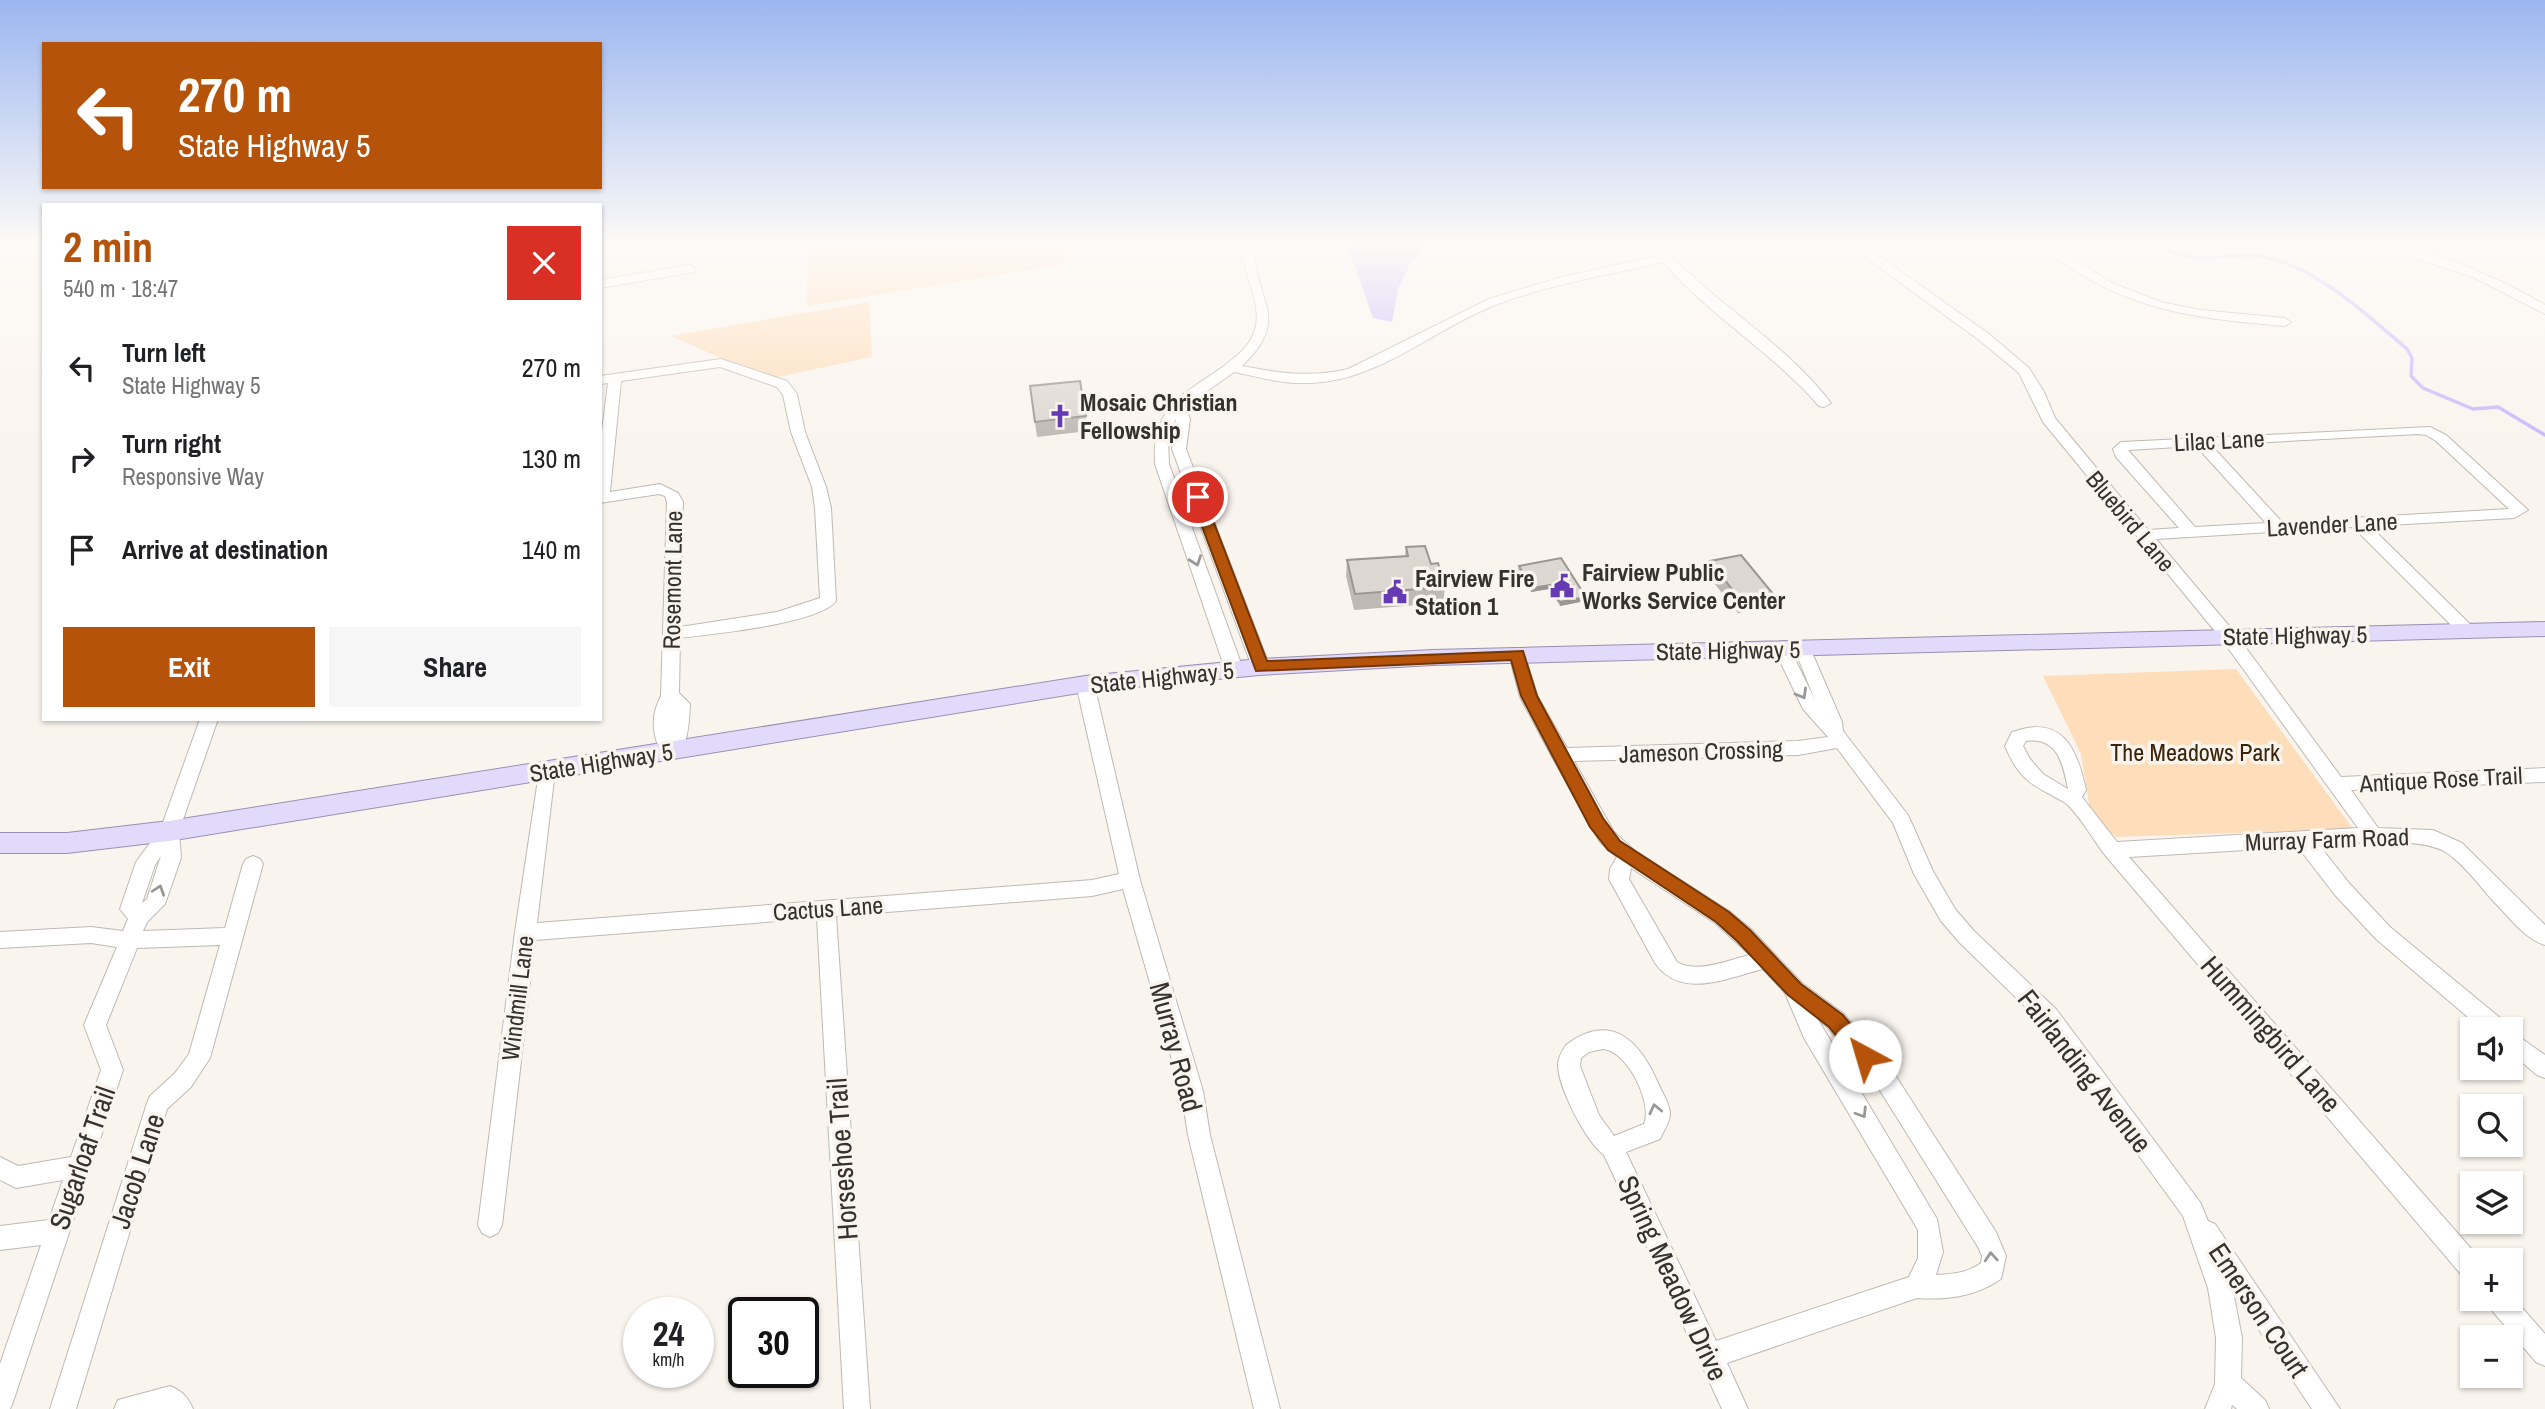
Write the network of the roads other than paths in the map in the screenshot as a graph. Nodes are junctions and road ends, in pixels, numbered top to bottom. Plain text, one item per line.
1 (1261, 311) edge
2 (1473, 311) edge
3 (1721, 311) edge
4 (1947, 311) edge
5 (2183, 311) edge
6 (2285, 322) dead end
7 (1230, 367) junction
8 (608, 379) edge
9 (1824, 403) dead end
10 (1178, 407) junction
11 (2200, 441) junction
12 (602, 481) edge
13 (602, 498) edge
14 (2520, 510) joint
15 (2357, 522) junction
16 (2278, 527) junction
17 (2191, 532) junction
18 (2143, 535) junction
19 (2545, 629) edge
20 (2466, 631) junction
21 (671, 634) junction
22 (2229, 637) junction
23 (1792, 649) junction
24 (1517, 655) junction
25 (1261, 667) junction
26 (1234, 669) junction
27 (1085, 684) junction
28 (208, 721) edge
29 (1838, 737) junction
30 (669, 751) junction
31 (1560, 755) junction
32 (546, 771) junction
33 (2544, 776) edge
34 (2336, 784) junction
35 (2072, 798) dead end
36 (169, 831) junction
37 (2373, 835) junction
38 (2303, 839) junction
39 (0, 843) edge
40 (2112, 850) junction
41 (1628, 856) junction
42 (253, 864) dead end
43 (1130, 880) junction
44 (826, 909) junction
45 (525, 932) junction
46 (232, 936) junction
47 (2545, 937) edge
48 (0, 940) edge
49 (128, 940) junction
50 (1767, 959) junction
51 (1795, 989) junction
52 (2483, 1017) edge
53 (2523, 1050) edge
54 (2545, 1068) edge
55 (1612, 1147) junction
56 (80, 1166) junction
57 (0, 1168) edge
58 (2192, 1210) junction
59 (490, 1225) dead end
60 (58, 1231) junction
61 (0, 1238) edge
62 (2460, 1254) edge
63 (1917, 1286) junction
64 (2509, 1311) edge
65 (2545, 1353) edge
66 (1710, 1356) junction
67 (2228, 1384) junction
68 (0, 1402) edge
69 (63, 1409) edge
70 (127, 1409) edge
71 (180, 1409) edge
72 (857, 1409) edge
73 (1267, 1409) edge
74 (1735, 1409) edge
75 (2218, 1409) edge
76 (2256, 1409) edge
77 (2327, 1409) edge

1 - 7 street
2 - 7 street
3 - 9 street
4 - 18 street, Bluebird Lane
5 - 6 street
7 - 10 street
8 - 12 street
8 - 21 street
10 - 25 street
10 -> 26 street
11 - 14 street, Lilac Lane
11 - 16 street
11 - 17 street, Lilac Lane
13 - 21 street, Rosemont Lane
14 - 15 street, Lavender Lane
15 - 16 street, Lavender Lane
15 - 20 street
16 - 17 street, Lavender Lane
17 - 18 street, Lavender Lane
18 - 22 street, Bluebird Lane
19 - 20 main road, State Highway 5
20 - 22 main road, State Highway 5
21 - 30 street, Rosemont Lane
22 - 23 main road, State Highway 5
22 - 34 street, Bluebird Lane
23 - 24 main road, State Highway 5
23 - 29 street, Fairlanding Avenue
24 - 25 main road, State Highway 5
24 - 31 street
25 - 26 main road, State Highway 5
26 - 27 main road, State Highway 5
27 - 30 main road, State Highway 5
27 - 43 street, Murray Road
28 - 36 street
29 - 31 street, Jameson Crossing
29 - 58 street, Fairlanding Avenue
30 - 32 main road, State Highway 5
31 - 41 street
32 - 36 main road, State Highway 5
32 - 45 street, Windmill Lane
33 - 34 street, Antique Rose Trail
34 - 37 street, Bluebird Lane
35 - 40 street, Hummingbird Lane
36 - 39 main road, State Highway 5
36 - 49 street, Sugarloaf Trail
37 - 38 street, Murray Farm Road
37 - 47 street, Murray Farm Road
38 - 40 street, Murray Farm Road
38 - 52 street
40 - 62 street, Hummingbird Lane
41 - 50 street
41 - 50 street
42 - 46 street, Jacob Lane
43 - 44 street, Cactus Lane
43 - 73 street, Murray Road
44 - 45 street, Cactus Lane
44 - 72 street, Horseshoe Trail
45 - 59 street, Windmill Lane
46 - 49 street
46 - 69 street, Jacob Lane
48 - 49 street
49 - 56 street, Sugarloaf Trail
50 - 51 street
51 -> 63 street
63 -> 51 street
53 - 54 street
55 -> 55 street, Spring Meadow Drive
55 - 66 street, Spring Meadow Drive
56 - 57 street
56 - 60 street, Sugarloaf Trail
58 - 67 street, Fairlanding Avenue
58 - 77 street, Emerson Court
60 - 61 street
60 - 68 street, Sugarloaf Trail
63 - 66 street
64 - 65 street
66 - 74 street, Spring Meadow Drive
67 - 75 street, Fairlanding Avenue
67 - 76 street
70 - 71 street

